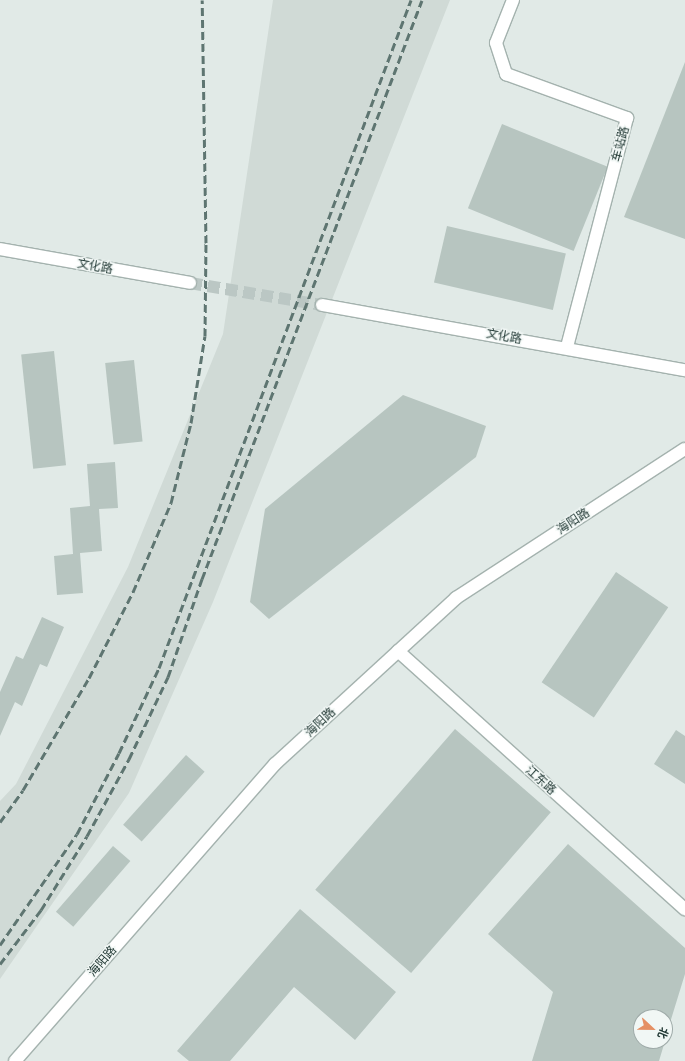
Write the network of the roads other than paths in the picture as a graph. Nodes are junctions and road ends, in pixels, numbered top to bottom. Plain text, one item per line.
1 (514, 0) edge
2 (0, 249) edge
3 (190, 283) tunnel mouth
4 (322, 305) tunnel mouth
5 (567, 348) junction
6 (685, 370) edge
7 (685, 449) edge
8 (398, 651) junction
9 (685, 909) edge
10 (15, 1061) edge

1 - 5 main road, 车站路
2 - 3 main road, 文化路
4 - 5 main road, 文化路
5 - 6 main road, 文化路
7 - 8 main road, 海阳路
8 - 9 main road, 江东路
8 - 10 main road, 海阳路

